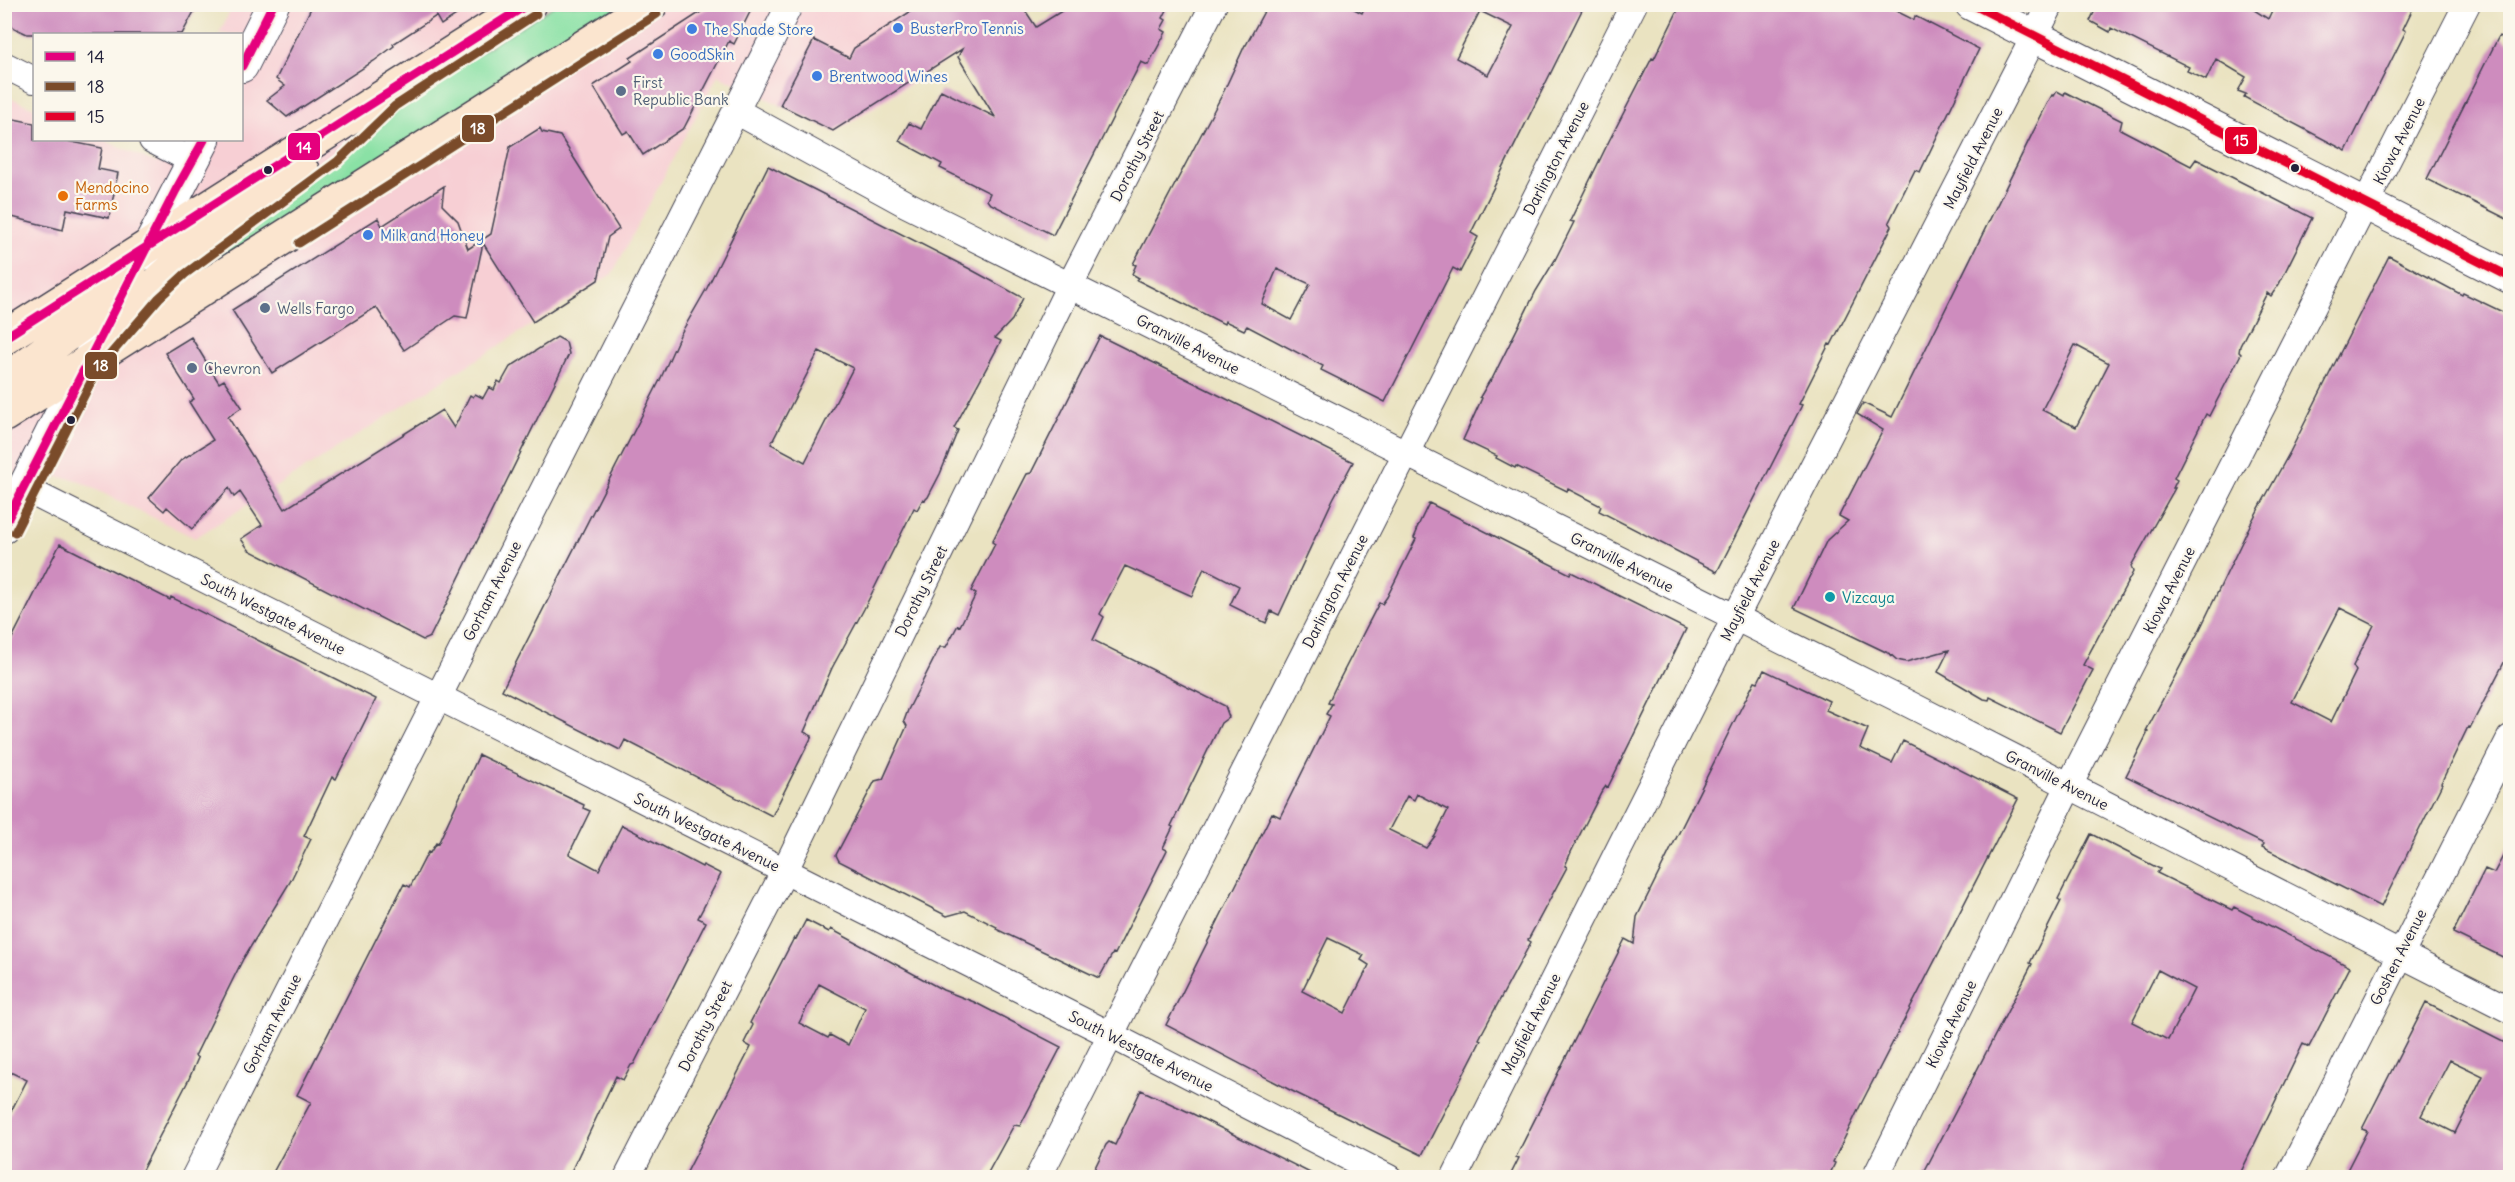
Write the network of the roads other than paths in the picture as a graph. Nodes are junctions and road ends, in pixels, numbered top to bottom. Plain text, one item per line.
1 (273, 4) edge
2 (529, 4) edge
3 (651, 4) edge
4 (790, 4) edge
5 (1215, 4) edge
6 (1634, 4) edge
7 (1971, 4) edge
8 (2051, 4) edge
9 (2468, 4) edge
10 (2035, 37) junction
11 (243, 64) edge
12 (4, 65) edge
13 (33, 80) edge
14 (387, 97) junction
15 (736, 111) junction
16 (157, 141) edge
17 (198, 150) edge
18 (2366, 205) junction
19 (148, 247) junction
20 (2511, 277) edge
21 (1070, 285) junction
22 (4, 338) edge
23 (87, 363) junction
24 (4, 381) edge
25 (4, 415) edge
26 (1405, 453) junction
27 (25, 489) junction
28 (4, 527) edge
29 (1736, 618) junction
30 (439, 697) junction
31 (2511, 738) edge
32 (2069, 786) junction
33 (785, 870) junction
34 (2399, 955) junction
35 (2511, 1010) edge
36 (1109, 1034) junction
37 (194, 1178) edge
38 (627, 1178) edge
39 (1038, 1178) edge
40 (1389, 1178) edge
41 (1454, 1178) edge
42 (1875, 1178) edge
43 (2288, 1178) edge

1 - 11 street
2 - 14 main road
3 - 23 main road
4 - 15 street, Gorham Avenue
5 - 21 street, Dorothy Street
6 - 26 street, Darlington Avenue
7 - 10 street
8 - 10 street, Mayfield Avenue
9 - 18 street, Kiowa Avenue
10 - 18 street
10 - 29 street, Mayfield Avenue
12 - 13 street
14 - 19 main road
14 - 23 main road
15 - 21 street, Granville Avenue
15 - 30 street, Gorham Avenue
16 - 17 street
17 - 19 street
18 - 20 street
18 - 32 street, Kiowa Avenue
19 - 22 main road
19 - 23 street
19 - 24 main road
21 - 26 street, Granville Avenue
21 - 33 street, Dorothy Street
23 - 25 main road
23 - 27 street
26 - 29 street, Granville Avenue
26 - 36 street, Darlington Avenue
27 - 28 street
27 - 30 street, South Westgate Avenue
29 - 32 street, Granville Avenue
29 - 41 street, Mayfield Avenue
30 - 33 street, South Westgate Avenue
30 - 37 street, Gorham Avenue
31 - 34 street, Goshen Avenue
32 - 34 street, Granville Avenue
32 - 42 street, Kiowa Avenue
33 - 36 street, South Westgate Avenue
33 - 38 street, Dorothy Street
34 - 35 street, Granville Avenue
34 - 43 street, Goshen Avenue
36 - 39 street, Darlington Avenue
36 - 40 street, South Westgate Avenue

